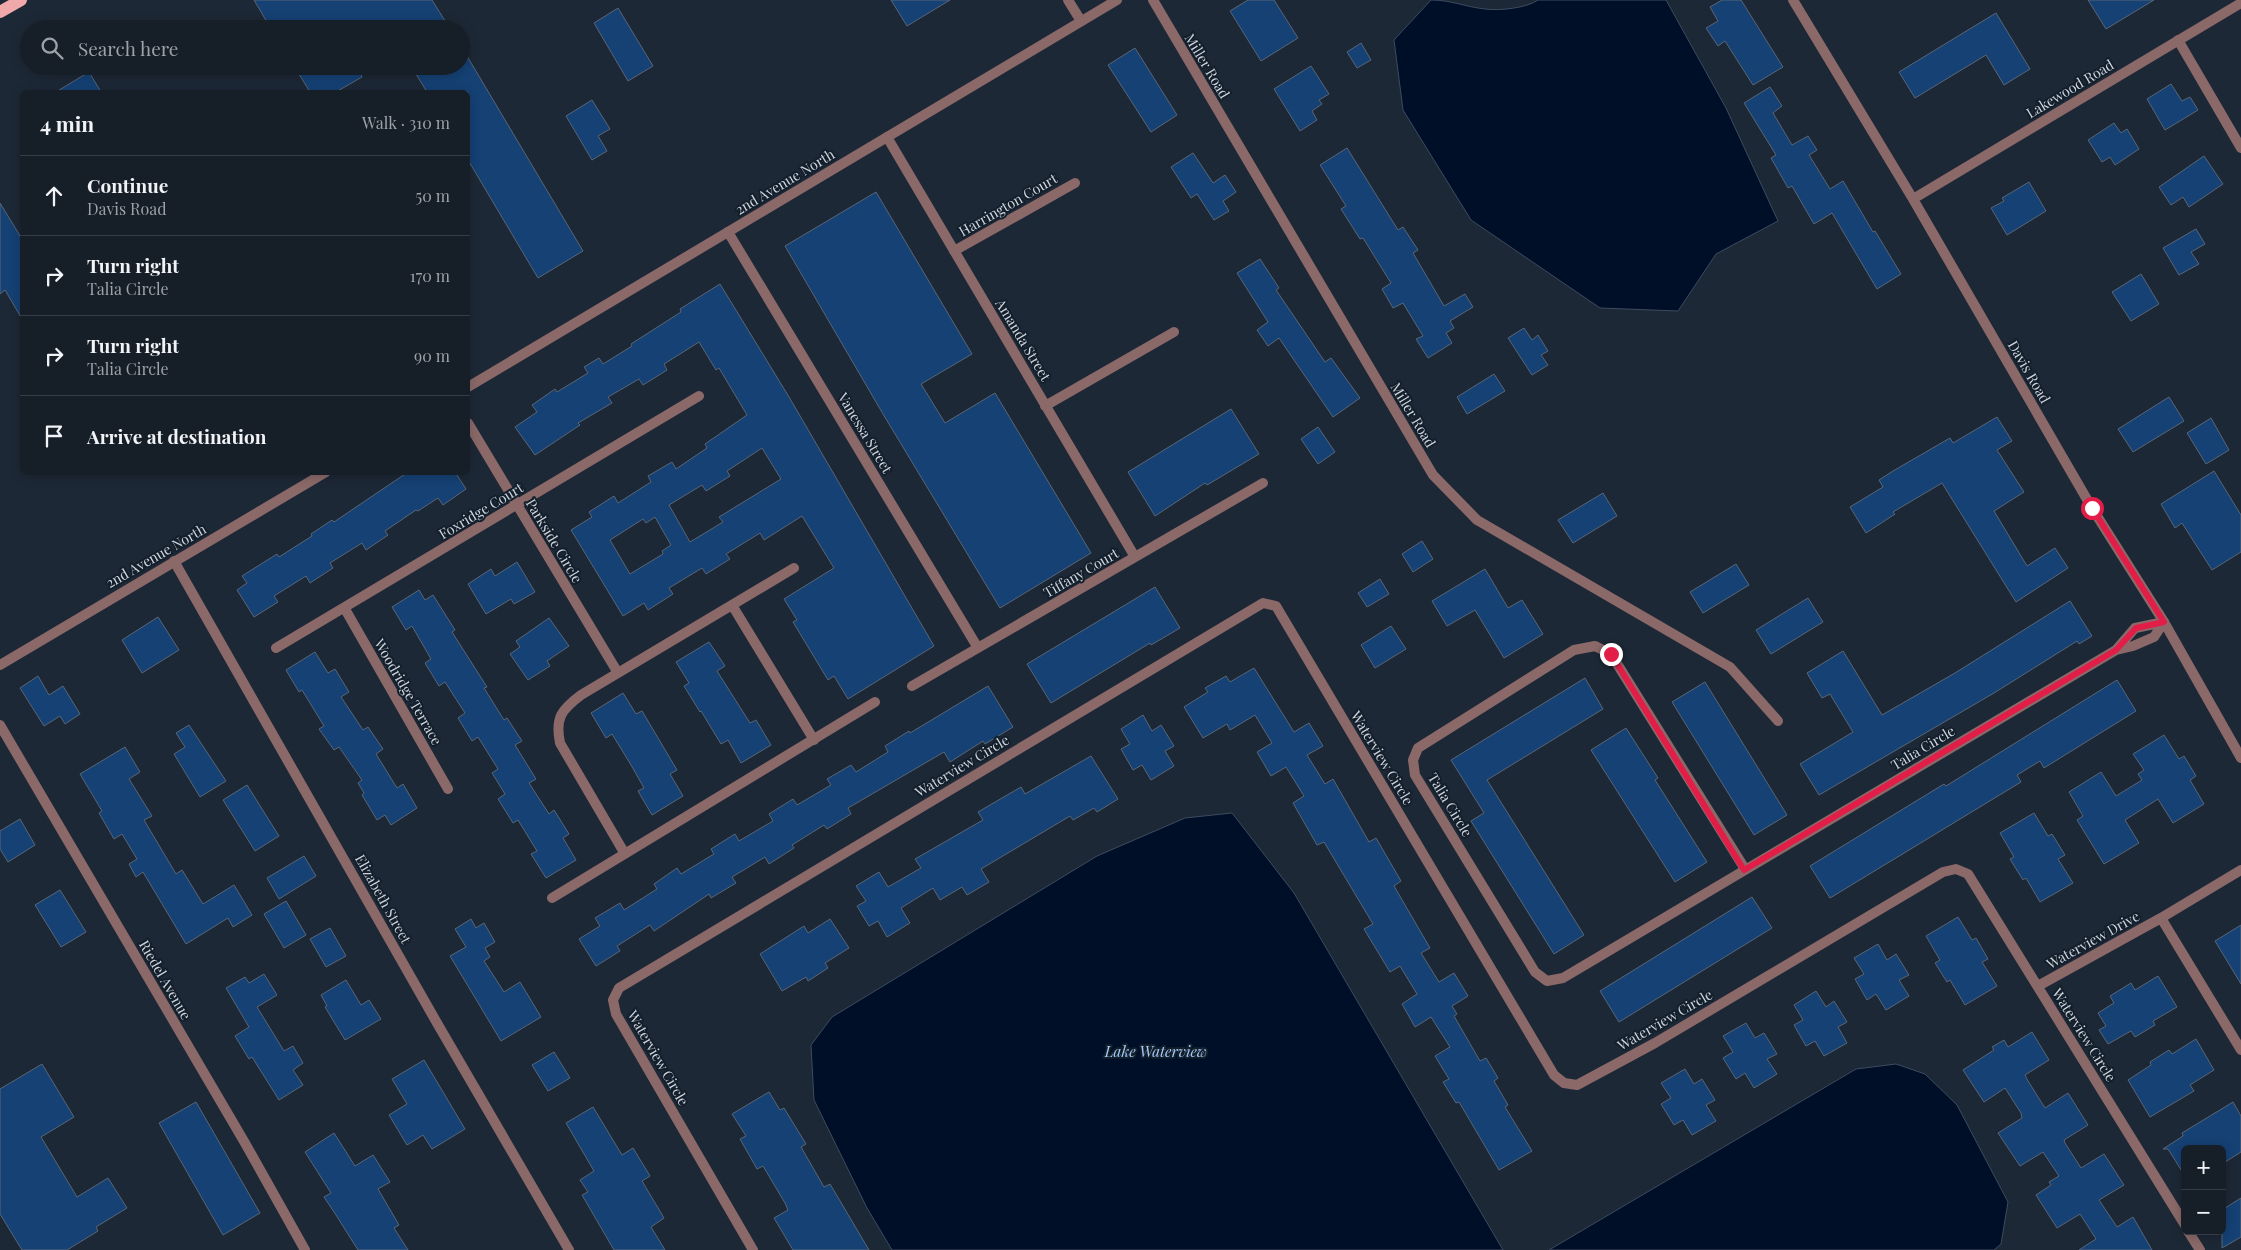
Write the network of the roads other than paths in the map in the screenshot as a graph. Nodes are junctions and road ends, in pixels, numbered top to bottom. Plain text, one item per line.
1 (21, 0) edge
2 (1068, 0) edge
3 (1117, 0) edge
4 (1153, 0) edge
5 (1793, 0) edge
6 (2241, 2) edge
7 (0, 12) edge
8 (1081, 22) junction
9 (2178, 40) junction
10 (887, 137) junction
11 (2241, 148) edge
12 (1075, 182) dead end
13 (1913, 199) junction
14 (728, 232) junction
15 (954, 251) junction
16 (1174, 332) dead end
17 (470, 386) edge
18 (699, 396) dead end
19 (1045, 406) junction
20 (470, 426) edge
21 (321, 475) edge
22 (1263, 483) dead end
23 (517, 506) junction
24 (1135, 557) junction
25 (174, 561) junction
26 (794, 568) dead end
27 (732, 605) junction
28 (345, 608) junction
29 (2164, 622) junction
30 (276, 648) dead end
31 (978, 648) junction
32 (2116, 650) junction
33 (0, 665) edge
34 (618, 673) junction
35 (912, 686) dead end
36 (875, 702) dead end
37 (1778, 721) dead end
38 (0, 725) edge
39 (814, 740) junction
40 (2241, 758) edge
41 (448, 789) dead end
42 (625, 854) junction
43 (1744, 870) junction
44 (2241, 870) edge
45 (552, 898) dead end
46 (2161, 918) junction
47 (2038, 986) junction
48 (2241, 1050) edge
49 (2181, 1218) edge
50 (2191, 1235) edge
51 (305, 1250) edge
52 (569, 1250) edge
53 (754, 1250) edge
54 (2200, 1250) edge

1 - 7 main road
2 - 8 street
3 - 8 street, 2nd Avenue North
4 - 37 street, Miller Road
5 - 13 street, Davis Road
6 - 9 street, Lakewood Road
8 - 10 street, 2nd Avenue North
9 - 11 street
9 - 13 street, Lakewood Road
10 - 14 street, 2nd Avenue North
10 - 15 street, Amanda Street
12 - 15 street, Harrington Court
13 - 29 street, Davis Road
14 - 17 street, 2nd Avenue North
14 - 31 street, Vanessa Street
15 - 19 street, Amanda Street
16 - 19 street
18 - 23 street, Foxridge Court
19 - 24 street, Amanda Street
20 - 23 street, Parkside Circle
21 - 25 street, 2nd Avenue North
22 - 24 street, Tiffany Court
23 - 28 street, Foxridge Court
23 - 34 street, Parkside Circle
24 - 31 street, Tiffany Court
25 - 33 street, 2nd Avenue North
25 - 52 street, Elizabeth Street
26 - 27 street
27 - 34 street
27 - 39 street
28 - 30 street, Foxridge Court
28 - 41 street, Woodridge Terrace
29 - 32 street, Talia Circle
29 - 32 street, Talia Circle
29 - 40 street, Davis Road
31 - 35 street, Tiffany Court
32 - 43 street, Talia Circle
34 - 42 street
36 - 39 street
38 - 51 street, Riedel Avenue
39 - 42 street
42 - 45 street
43 - 43 street, Talia Circle
44 - 46 street, Waterview Drive
46 - 47 street, Waterview Drive
46 - 48 street, Waterview Drive
47 - 49 street, Waterview Circle
47 - 53 street, Waterview Circle
50 - 54 street

